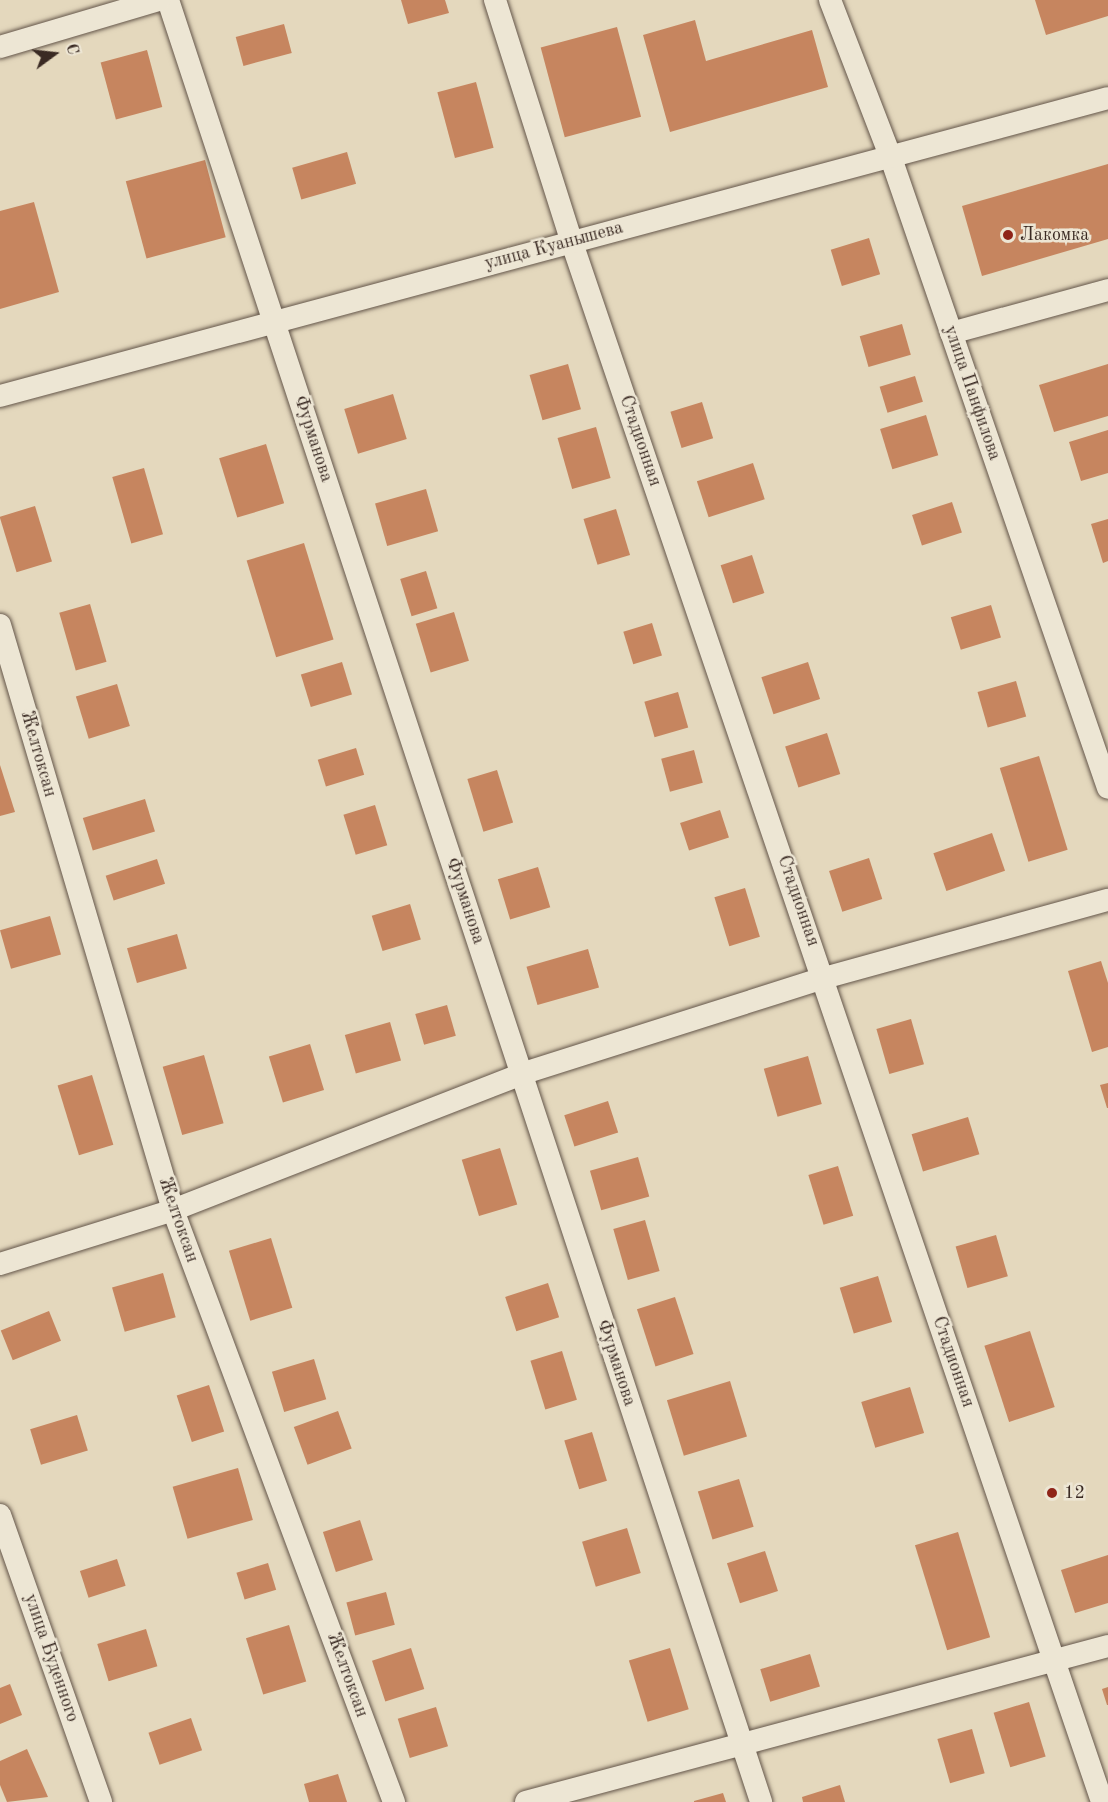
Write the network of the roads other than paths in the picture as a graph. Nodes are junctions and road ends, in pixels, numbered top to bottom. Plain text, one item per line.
1 (159, 0) edge
2 (168, 0) edge
3 (495, 0) edge
4 (830, 0) edge
5 (0, 47) edge
6 (1108, 98) edge
7 (891, 158) junction
8 (571, 240) junction
9 (1108, 290) edge
10 (275, 323) junction
11 (951, 333) junction
12 (0, 396) edge
13 (0, 625) edge
14 (1108, 788) edge
15 (1108, 900) edge
16 (824, 978) junction
17 (521, 1074) junction
18 (173, 1210) junction
19 (0, 1264) edge
20 (0, 1515) edge
21 (1108, 1646) edge
22 (1054, 1661) junction
23 (741, 1743) junction
24 (101, 1802) edge
25 (394, 1802) edge
26 (526, 1802) edge
27 (761, 1802) edge
28 (1102, 1802) edge

1 - 5 street
2 - 10 street, Фурманова
3 - 8 street, Стадионная
4 - 7 street, улица Панфилова
6 - 7 street, улица Куанышева
7 - 8 street, улица Куанышева
7 - 11 street, улица Панфилова
8 - 10 street, улица Куанышева
8 - 16 street, Стадионная
9 - 11 street
10 - 12 street, улица Куанышева
10 - 17 street, Фурманова
11 - 14 street, улица Панфилова
13 - 18 street, Желтоксан
15 - 16 street
16 - 17 street
16 - 22 street, Стадионная
17 - 18 street
17 - 23 street, Фурманова
18 - 19 street
18 - 25 street, Желтоксан
20 - 24 street, улица Буденного
21 - 22 street
22 - 23 street
22 - 28 street, Стадионная
23 - 26 street
23 - 27 street, Фурманова

